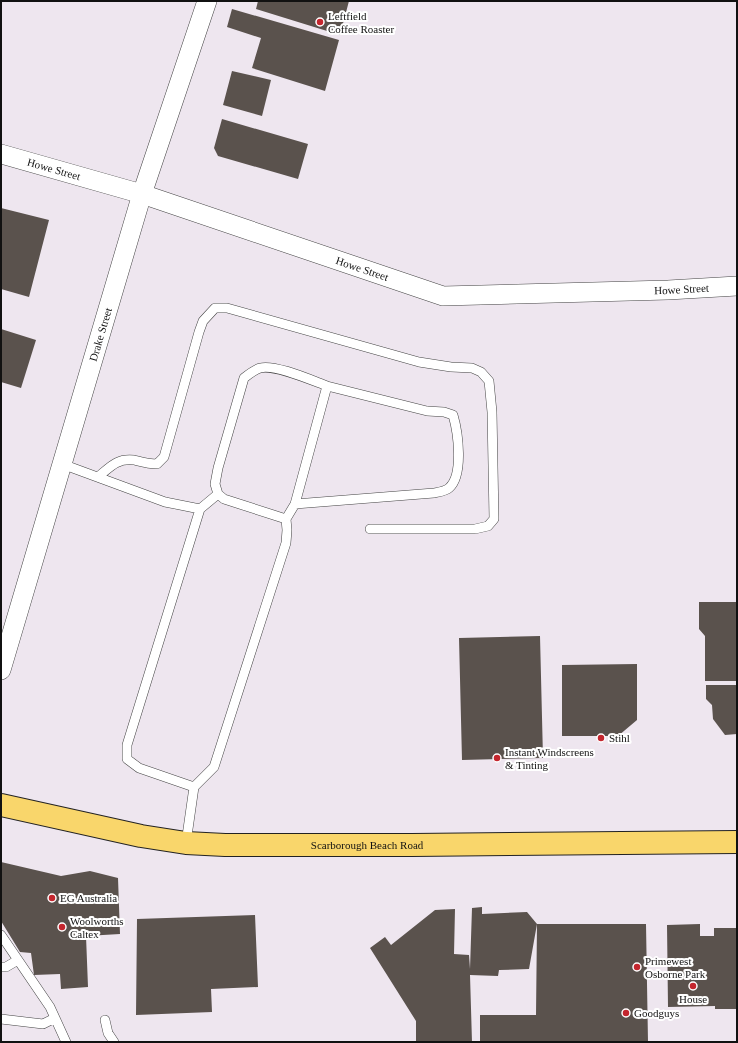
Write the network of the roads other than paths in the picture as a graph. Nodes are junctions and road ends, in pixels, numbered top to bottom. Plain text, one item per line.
1 (208, 1) edge
2 (1, 154) edge
3 (142, 194) junction
4 (737, 286) edge
5 (327, 386) junction
6 (62, 464) junction
7 (98, 477) junction
8 (218, 494) junction
9 (295, 504) junction
10 (200, 509) junction
11 (286, 519) junction
12 (370, 529) dead end
13 (1, 670) edge
14 (194, 787) junction
15 (1, 805) edge
16 (737, 842) edge
17 (186, 843) junction
18 (1, 935) edge
19 (18, 960) junction
20 (1, 967) edge
21 (55, 1018) junction
22 (1, 1019) edge
23 (105, 1020) dead end
24 (66, 1042) edge
25 (114, 1042) edge

1 - 3 street, Drake Street
2 - 3 street, Howe Street
3 - 4 street, Howe Street
3 - 6 street, Drake Street
5 - 8 lane
5 - 9 lane
5 - 9 lane
6 - 7 lane
6 - 13 street, Drake Street
7 - 10 lane
7 - 12 lane
8 - 10 lane
8 - 11 lane
9 - 11 lane
10 - 14 lane
11 - 14 lane
14 - 17 lane
15 - 17 main road, Scarborough Beach Road
16 - 17 main road, Scarborough Beach Road
18 - 19 lane
19 - 20 lane
19 - 21 lane
21 - 22 lane
21 - 24 lane
23 - 25 lane

